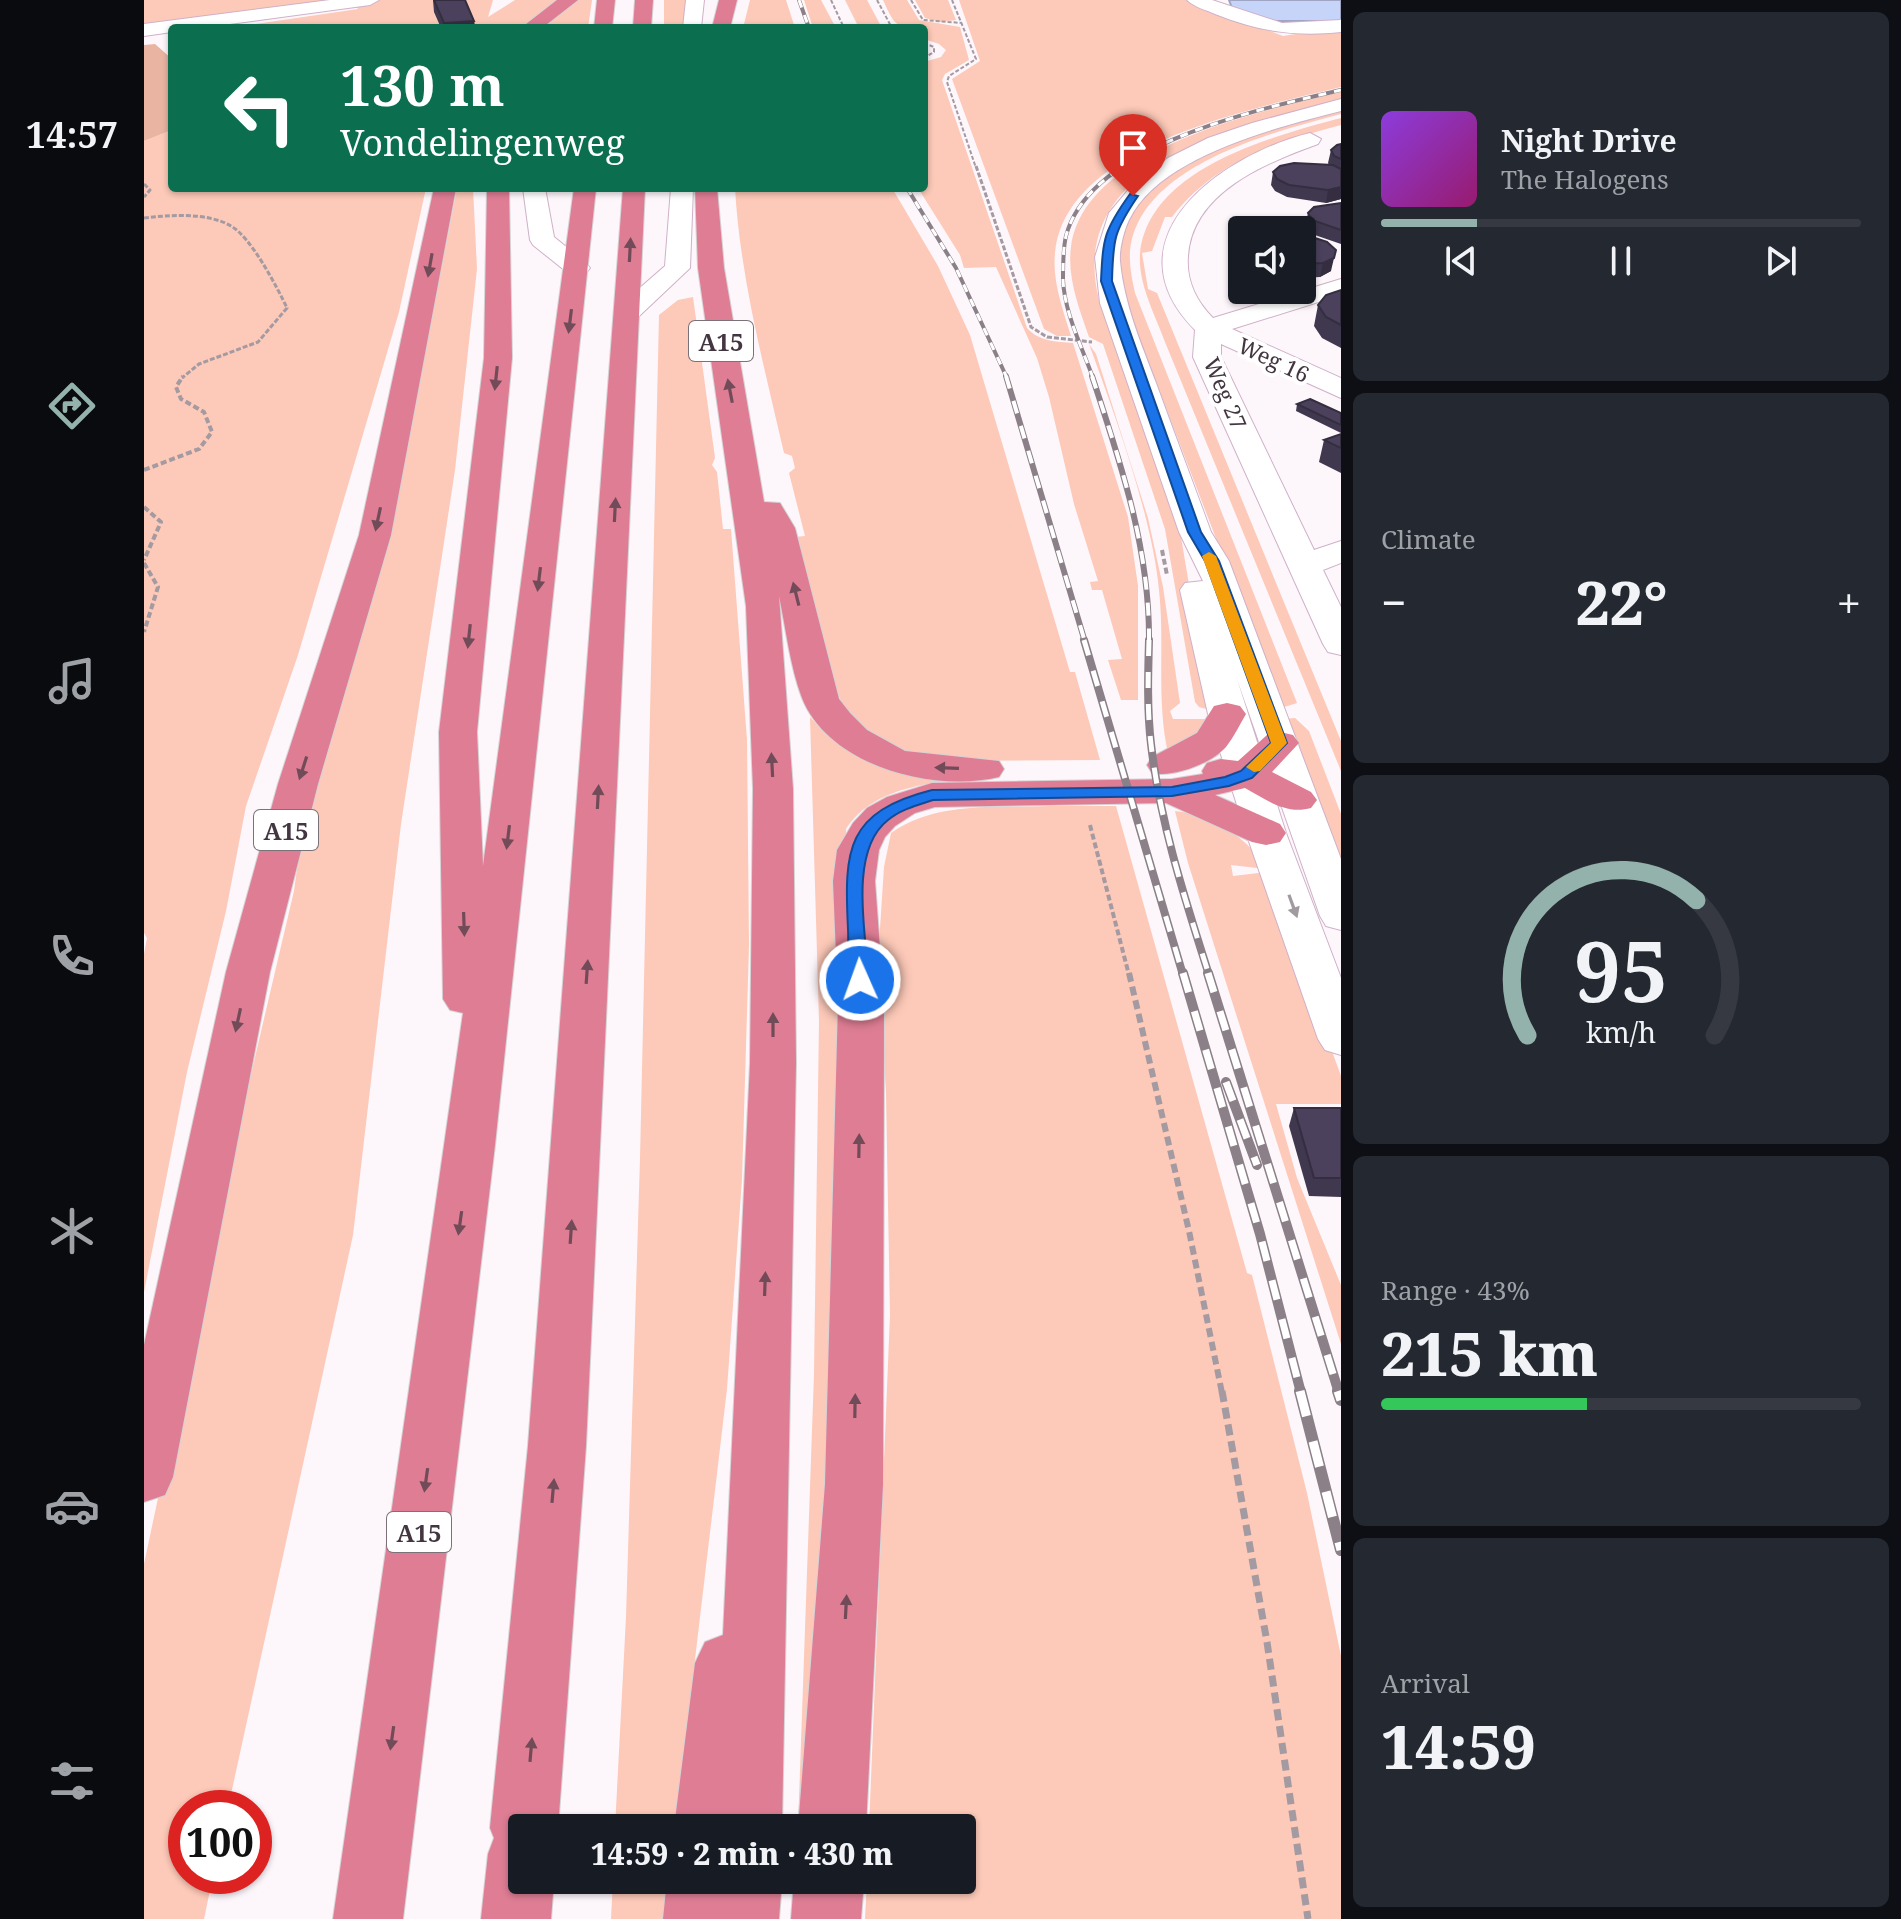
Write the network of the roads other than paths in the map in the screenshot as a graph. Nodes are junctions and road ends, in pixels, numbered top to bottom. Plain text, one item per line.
1 (370, 0) edge
2 (569, 0) edge
3 (606, 0) edge
4 (644, 0) edge
5 (695, 0) edge
6 (728, 0) edge
7 (1196, 0) edge
8 (189, 24) edge
9 (537, 24) edge
10 (603, 24) edge
11 (642, 24) edge
12 (692, 24) edge
13 (722, 24) edge
14 (1341, 26) edge
15 (168, 27) edge
16 (144, 30) edge
17 (1341, 105) edge
18 (1341, 131) edge
19 (444, 192) edge
20 (498, 192) edge
21 (535, 192) edge
22 (585, 192) edge
23 (634, 192) edge
24 (682, 192) edge
25 (706, 192) edge
26 (577, 268) junction
27 (1341, 287) edge
28 (627, 313) junction
29 (1208, 328) junction
30 (1341, 389) edge
31 (766, 528) junction
32 (1195, 532) junction
33 (1341, 551) edge
34 (1305, 566) junction
35 (1341, 644) edge
36 (1227, 714) junction
37 (1280, 743) junction
38 (1247, 774) junction
39 (1169, 778) junction
40 (1297, 800) junction
41 (1266, 833) junction
42 (1341, 916) edge
43 (1341, 1039) edge
44 (470, 1145) junction
45 (762, 1362) junction
46 (144, 1477) edge
47 (525, 1814) edge
48 (710, 1814) edge
49 (748, 1814) edge
50 (833, 1814) edge
51 (518, 1894) edge
52 (701, 1894) edge
53 (746, 1894) edge
54 (828, 1894) edge
55 (368, 1919) edge
56 (516, 1919) edge
57 (698, 1919) edge
58 (744, 1919) edge
59 (826, 1919) edge

1 - 8 street
2 - 9 highway
3 - 10 highway
4 - 11 highway
5 - 12 street
6 - 13 highway
7 - 14 street
15 - 16 street
17 - 32 street
18 - 29 street, Weg 27
19 -> 46 highway, A15
20 -> 44 highway, A15
21 - 26 street
22 - 26 highway, A15
28 -> 23 highway
24 - 28 street
31 -> 25 highway, A15
26 -> 44 highway, A15
27 - 29 street
47 -> 28 highway
29 - 30 street, Weg 16
29 - 34 street, Weg 27
39 -> 31 highway, A15
45 -> 31 highway, A15
32 - 36 street
32 - 37 street
33 - 34 street
34 - 35 street, Weg 27
36 - 38 street
36 - 39 highway, A15
37 - 38 highway, A15
37 - 40 street
38 - 39 highway, A15
38 - 40 highway
38 - 41 street
39 - 41 highway, A15
50 -> 39 highway, A15
40 - 42 street
41 -> 43 street
44 -> 55 highway, A15
45 - 48 highway, A15
45 - 49 highway, A15
51 - 56 highway
52 - 57 highway
53 - 58 highway
54 - 59 highway

